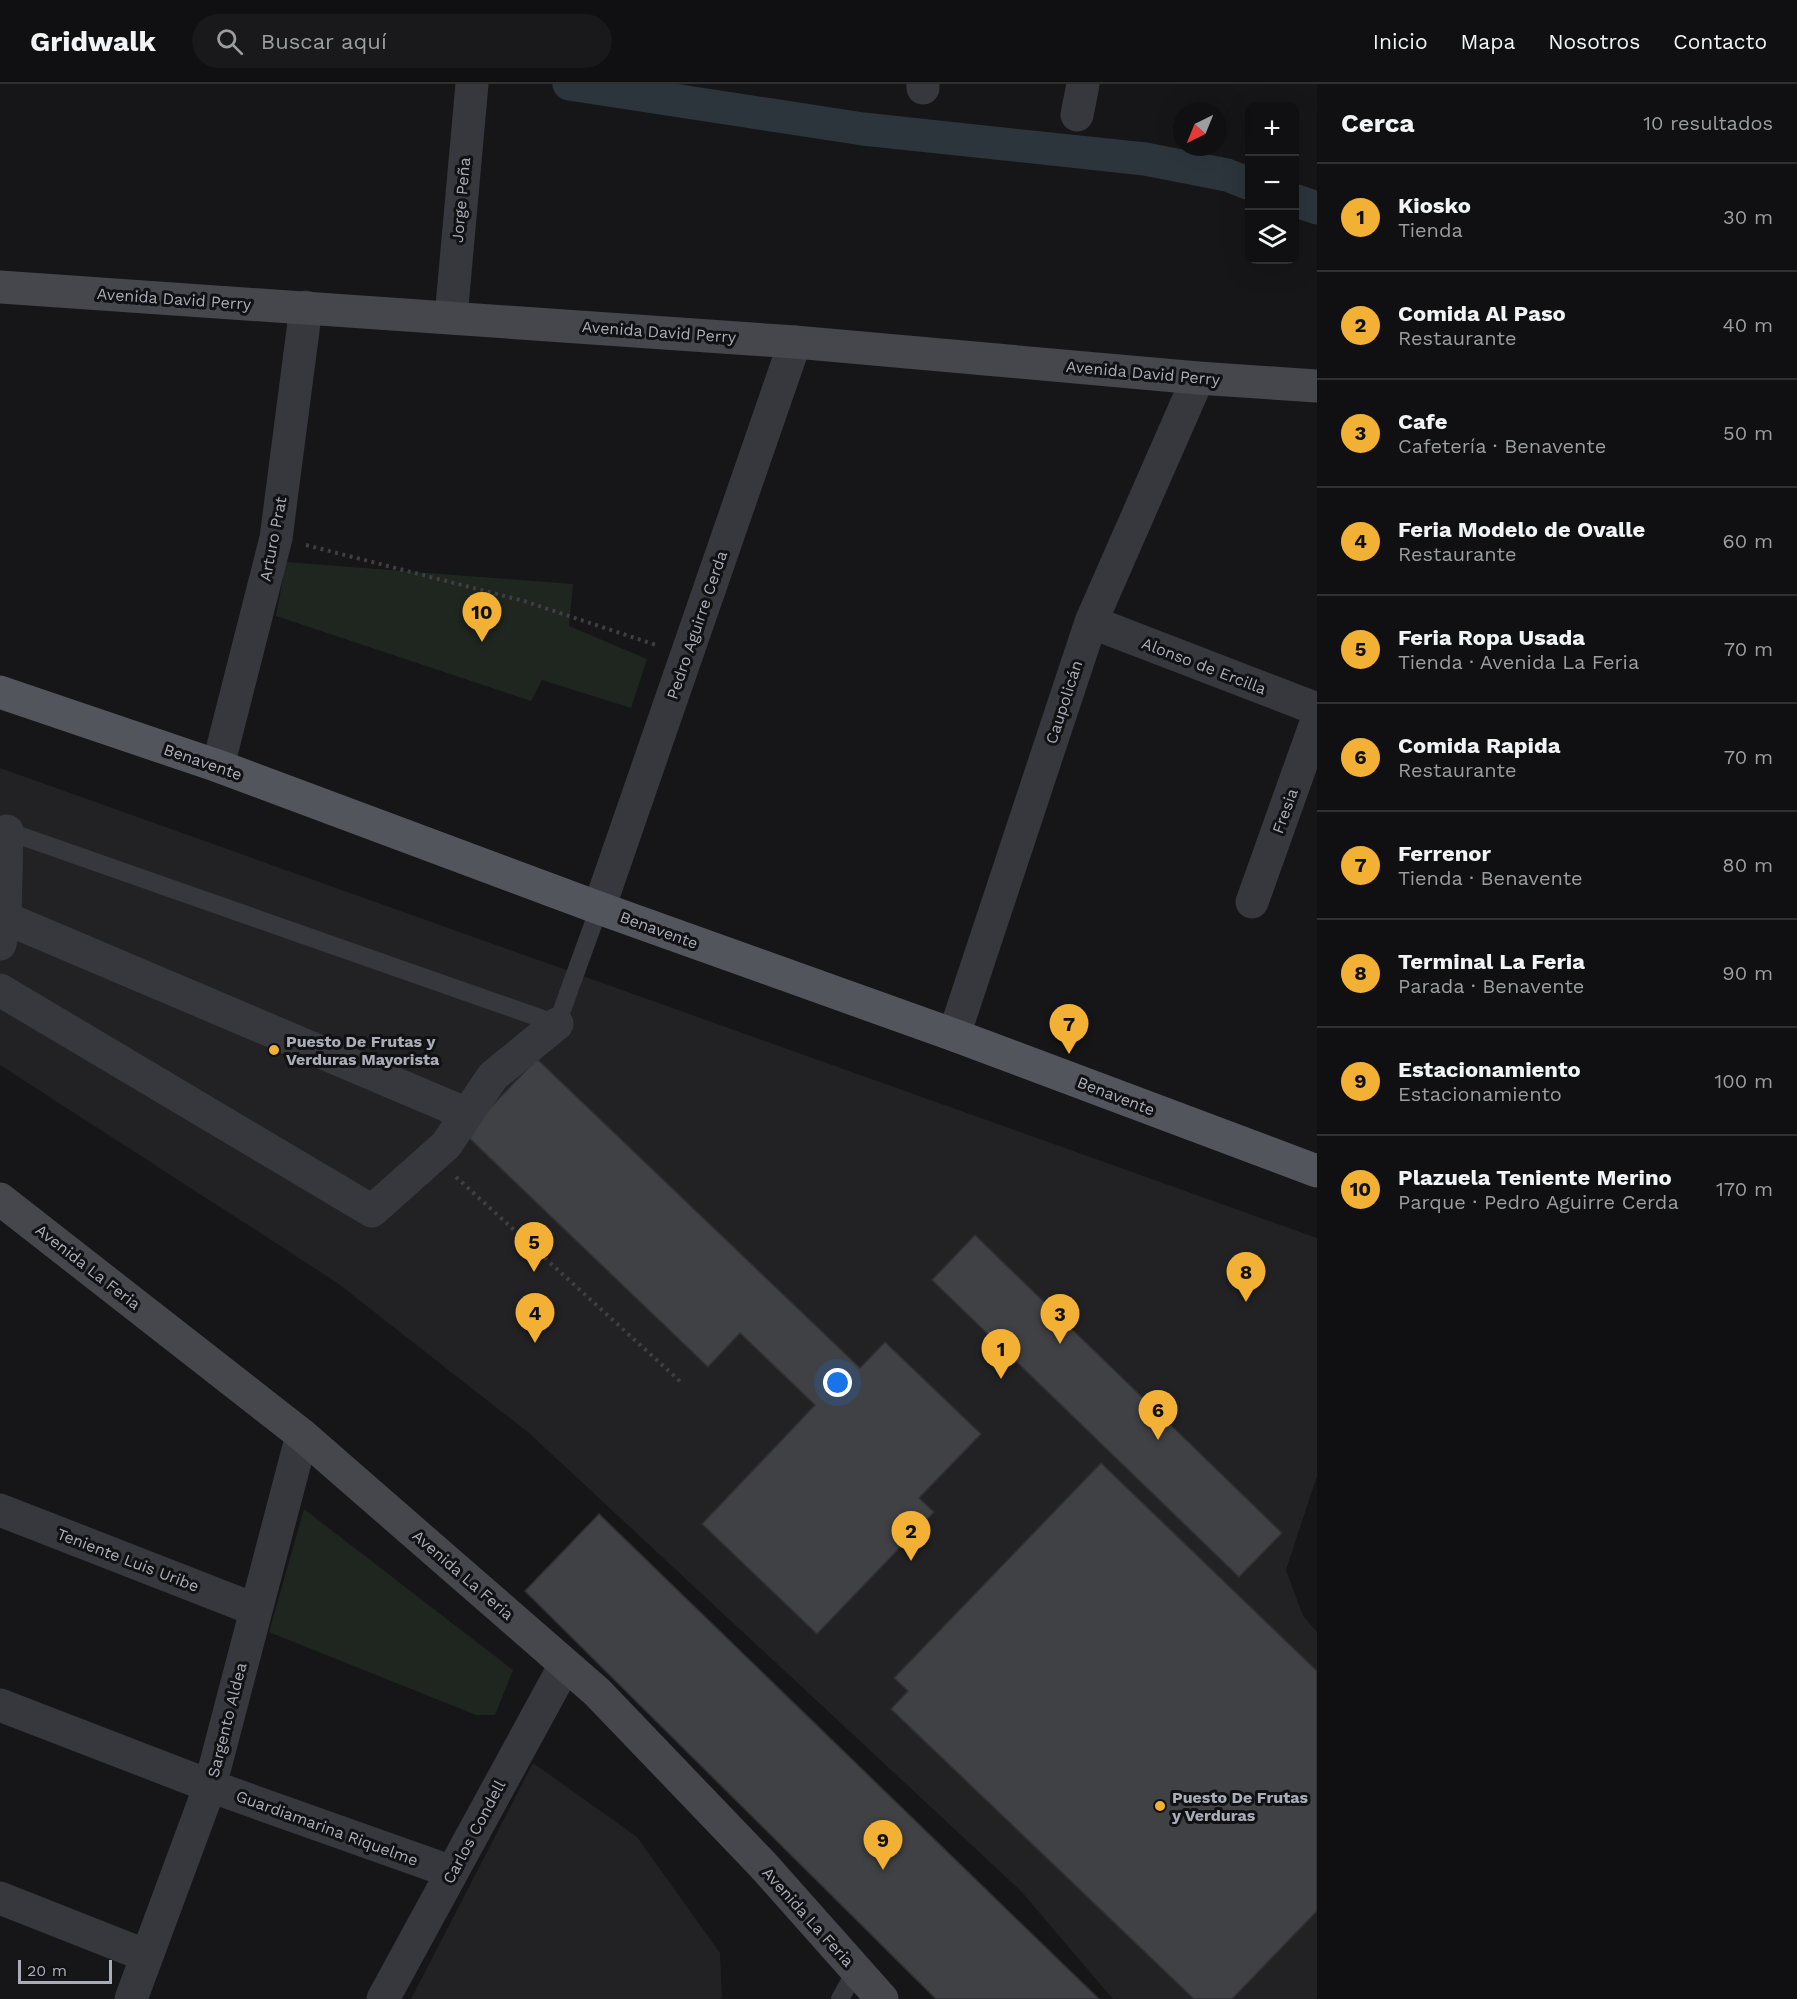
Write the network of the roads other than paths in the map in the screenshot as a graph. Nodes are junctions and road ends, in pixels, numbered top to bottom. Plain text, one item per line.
1 (472, 84) edge
2 (0, 287) edge
3 (306, 307) junction
4 (451, 317) junction
5 (795, 342) junction
6 (1198, 378) junction
7 (1317, 387) edge
8 (1091, 622) junction
9 (0, 692) edge
10 (1317, 709) edge
11 (1317, 720) edge
12 (218, 766) junction
13 (7, 831) joint
14 (1252, 902) dead end
15 (599, 908) junction
16 (2, 931) edge
17 (0, 990) edge
18 (557, 1024) junction
19 (954, 1035) junction
20 (467, 1114) junction
21 (1317, 1172) edge
22 (0, 1198) edge
23 (302, 1435) junction
24 (0, 1510) edge
25 (256, 1610) junction
26 (565, 1665) junction
27 (0, 1706) edge
28 (210, 1786) junction
29 (452, 1872) junction
30 (0, 1898) edge
31 (147, 1956) junction
32 (856, 1970) junction
33 (131, 1999) edge
34 (383, 1999) edge
35 (840, 1999) edge
36 (882, 1999) edge

1 - 4 street, Jorge Peña
2 - 3 main road, Avenida David Perry
3 - 4 main road, Avenida David Perry
3 - 12 street, Arturo Prat
4 - 5 main road, Avenida David Perry
5 - 6 main road, Avenida David Perry
5 - 15 street, Pedro Aguirre Cerda
6 - 7 main road, Avenida David Perry
6 - 8 street, Caupolicán
8 - 10 street, Alonso de Ercilla
8 - 19 street, Caupolicán
9 - 12 main road, Benavente
11 - 14 street, Fresia
12 - 15 main road, Benavente
13 - 16 street
13 - 18 lane
15 - 18 lane
15 - 19 main road, Benavente
16 - 20 street
17 - 20 street
18 - 20 street
19 - 21 main road, Benavente
22 - 23 main road, Avenida La Feria
23 - 25 street, Sargento Aldea
23 - 26 main road, Avenida La Feria
24 - 25 street, Teniente Luis Uribe
25 - 28 street, Sargento Aldea
26 - 29 street, Carlos Condell
26 - 32 main road, Avenida La Feria
27 - 28 street, Guardiamarina Riquelme
28 - 29 street, Guardiamarina Riquelme
28 - 31 street, Sargento Aldea
29 - 34 street, Carlos Condell
30 - 31 street
31 - 33 street, Sargento Aldea
32 - 35 lane
32 - 36 main road, Avenida La Feria

